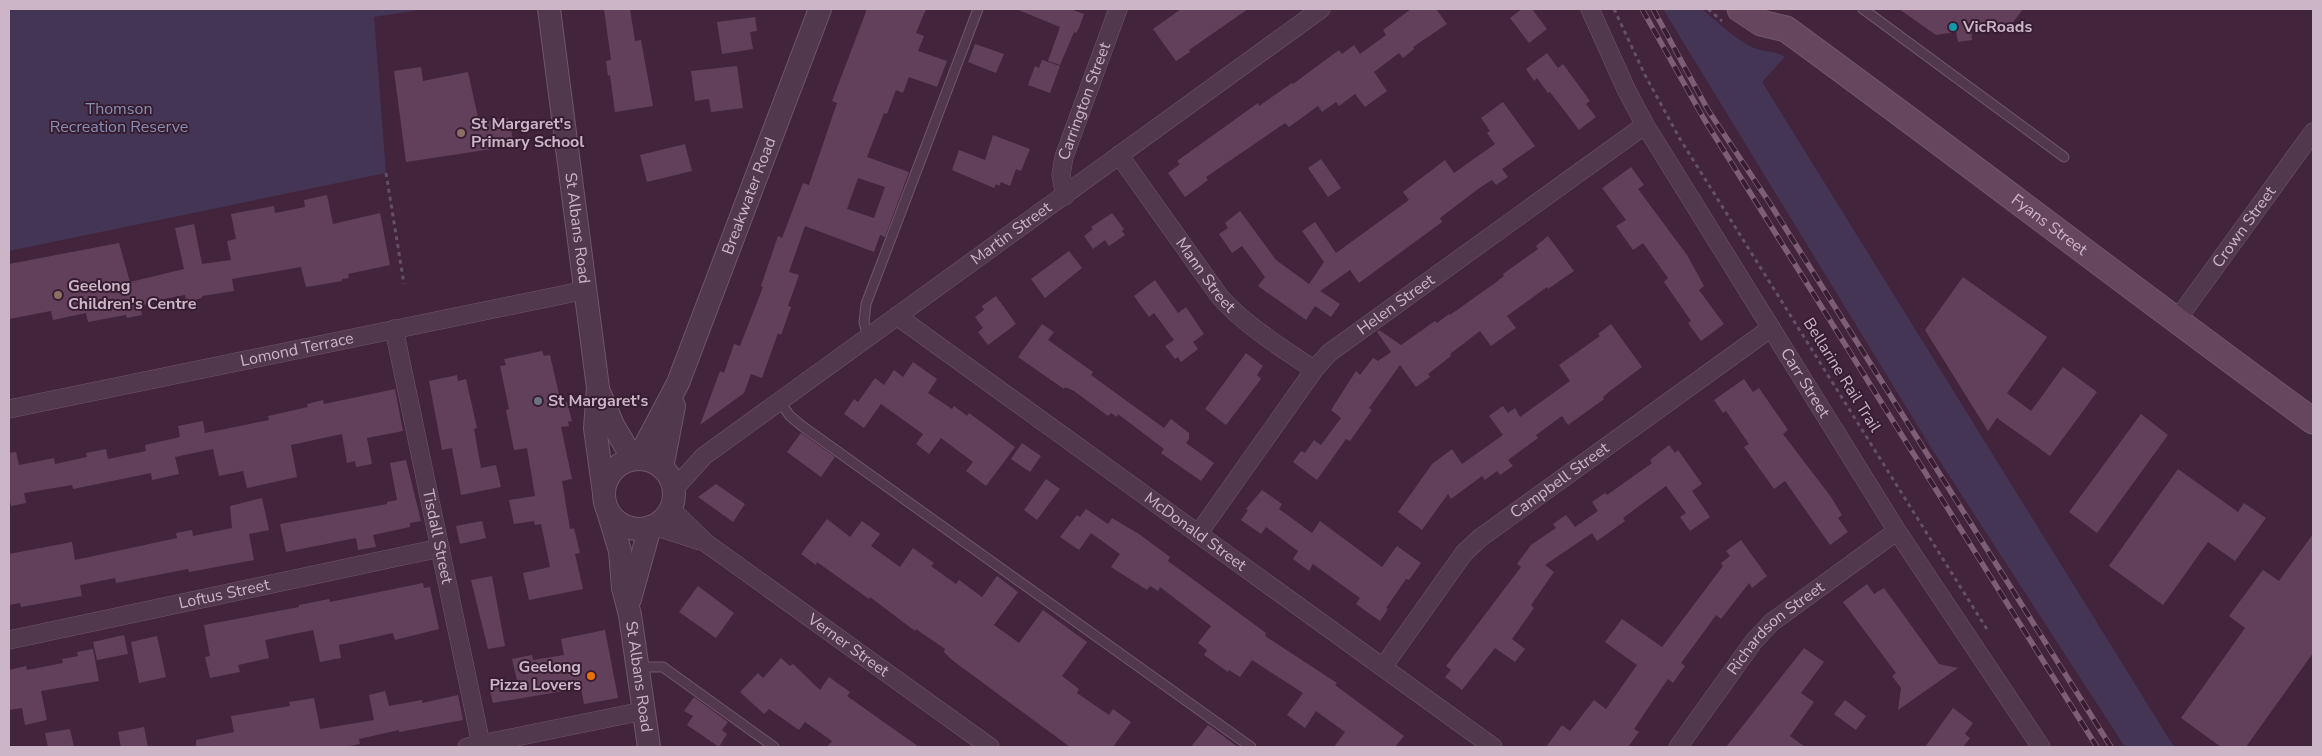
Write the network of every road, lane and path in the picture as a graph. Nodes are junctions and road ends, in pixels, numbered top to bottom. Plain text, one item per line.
1 (549, 9) edge
2 (820, 9) edge
3 (978, 9) edge
4 (1118, 9) edge
5 (1321, 9) edge
6 (1590, 9) edge
7 (1614, 9) edge
8 (1740, 9) edge
9 (1862, 9) edge
10 (1780, 19) edge
11 (1645, 125) junction
12 (2313, 132) edge
13 (1119, 155) junction
14 (2064, 157) dead end
15 (386, 173) dead end
16 (1065, 196) junction
17 (404, 284) dead end
18 (586, 290) junction
19 (897, 316) junction
20 (2176, 322) junction
21 (1771, 328) junction
22 (394, 329) junction
23 (868, 337) junction
24 (1314, 370) junction
25 (678, 383) junction
26 (598, 388) junction
27 (780, 402) junction
28 (9, 409) edge
29 (2313, 421) edge
30 (636, 459) junction
31 (668, 484) junction
32 (606, 502) junction
33 (652, 526) junction
34 (1897, 531) junction
35 (1198, 534) junction
36 (706, 543) junction
37 (440, 548) junction
38 (628, 605) junction
39 (1993, 639) dead end
40 (9, 640) edge
41 (638, 667) junction
42 (1383, 667) junction
43 (643, 711) junction
44 (2035, 744) edge
45 (474, 746) edge
46 (649, 747) edge
47 (774, 747) edge
48 (990, 747) edge
49 (1251, 747) edge
50 (1493, 747) edge
51 (1678, 747) edge

1 - 18 street, St Albans Road
2 - 25 street, Breakwater Road
3 - 23 lane
4 - 16 street, Carrington Street
5 - 13 street, Martin Street
6 - 11 street, Carr Street
7 - 39 path, Bellarine Rail Trail
8 - 10 main road, Fyans Street
9 - 14 lane
10 - 20 main road, Fyans Street
11 - 21 street, Carr Street
11 - 24 street, Helen Street
12 - 20 street, Crown Street
13 - 16 street, Martin Street
13 - 24 street, Mann Street
15 - 17 path
16 - 19 street, Martin Street
18 - 22 street, Lomond Terrace
18 - 26 street, St Albans Road
19 - 23 street, Martin Street
19 - 35 street, McDonald Street
20 - 29 main road, Fyans Street
21 - 34 street, Carr Street
21 - 42 street, Campbell Street
22 - 28 street, Lomond Terrace
22 - 37 street, Tisdall Street
23 - 27 street, Martin Street
24 - 35 street, Helen Street
25 - 30 street, Breakwater Road
25 - 31 street, Breakwater Road
26 - 30 street, St Albans Road
26 - 32 street, St Albans Road
27 - 31 street, Martin Street
27 - 49 lane
30 - 31 street
30 - 32 street
31 - 33 street
31 - 36 street, Verner Street
32 - 33 street
32 - 38 street, St Albans Road
33 - 36 street, Verner Street
33 - 38 street, St Albans Road
34 - 44 street, Carr Street
34 - 51 street, Richardson Street
35 - 42 street, McDonald Street
36 - 48 street, Verner Street
37 - 40 street, Loftus Street
37 - 45 street, Tisdall Street
38 - 41 street, St Albans Road
41 - 43 street, St Albans Road
41 - 47 lane
42 - 50 street, McDonald Street
43 - 45 street
43 - 46 street, St Albans Road

